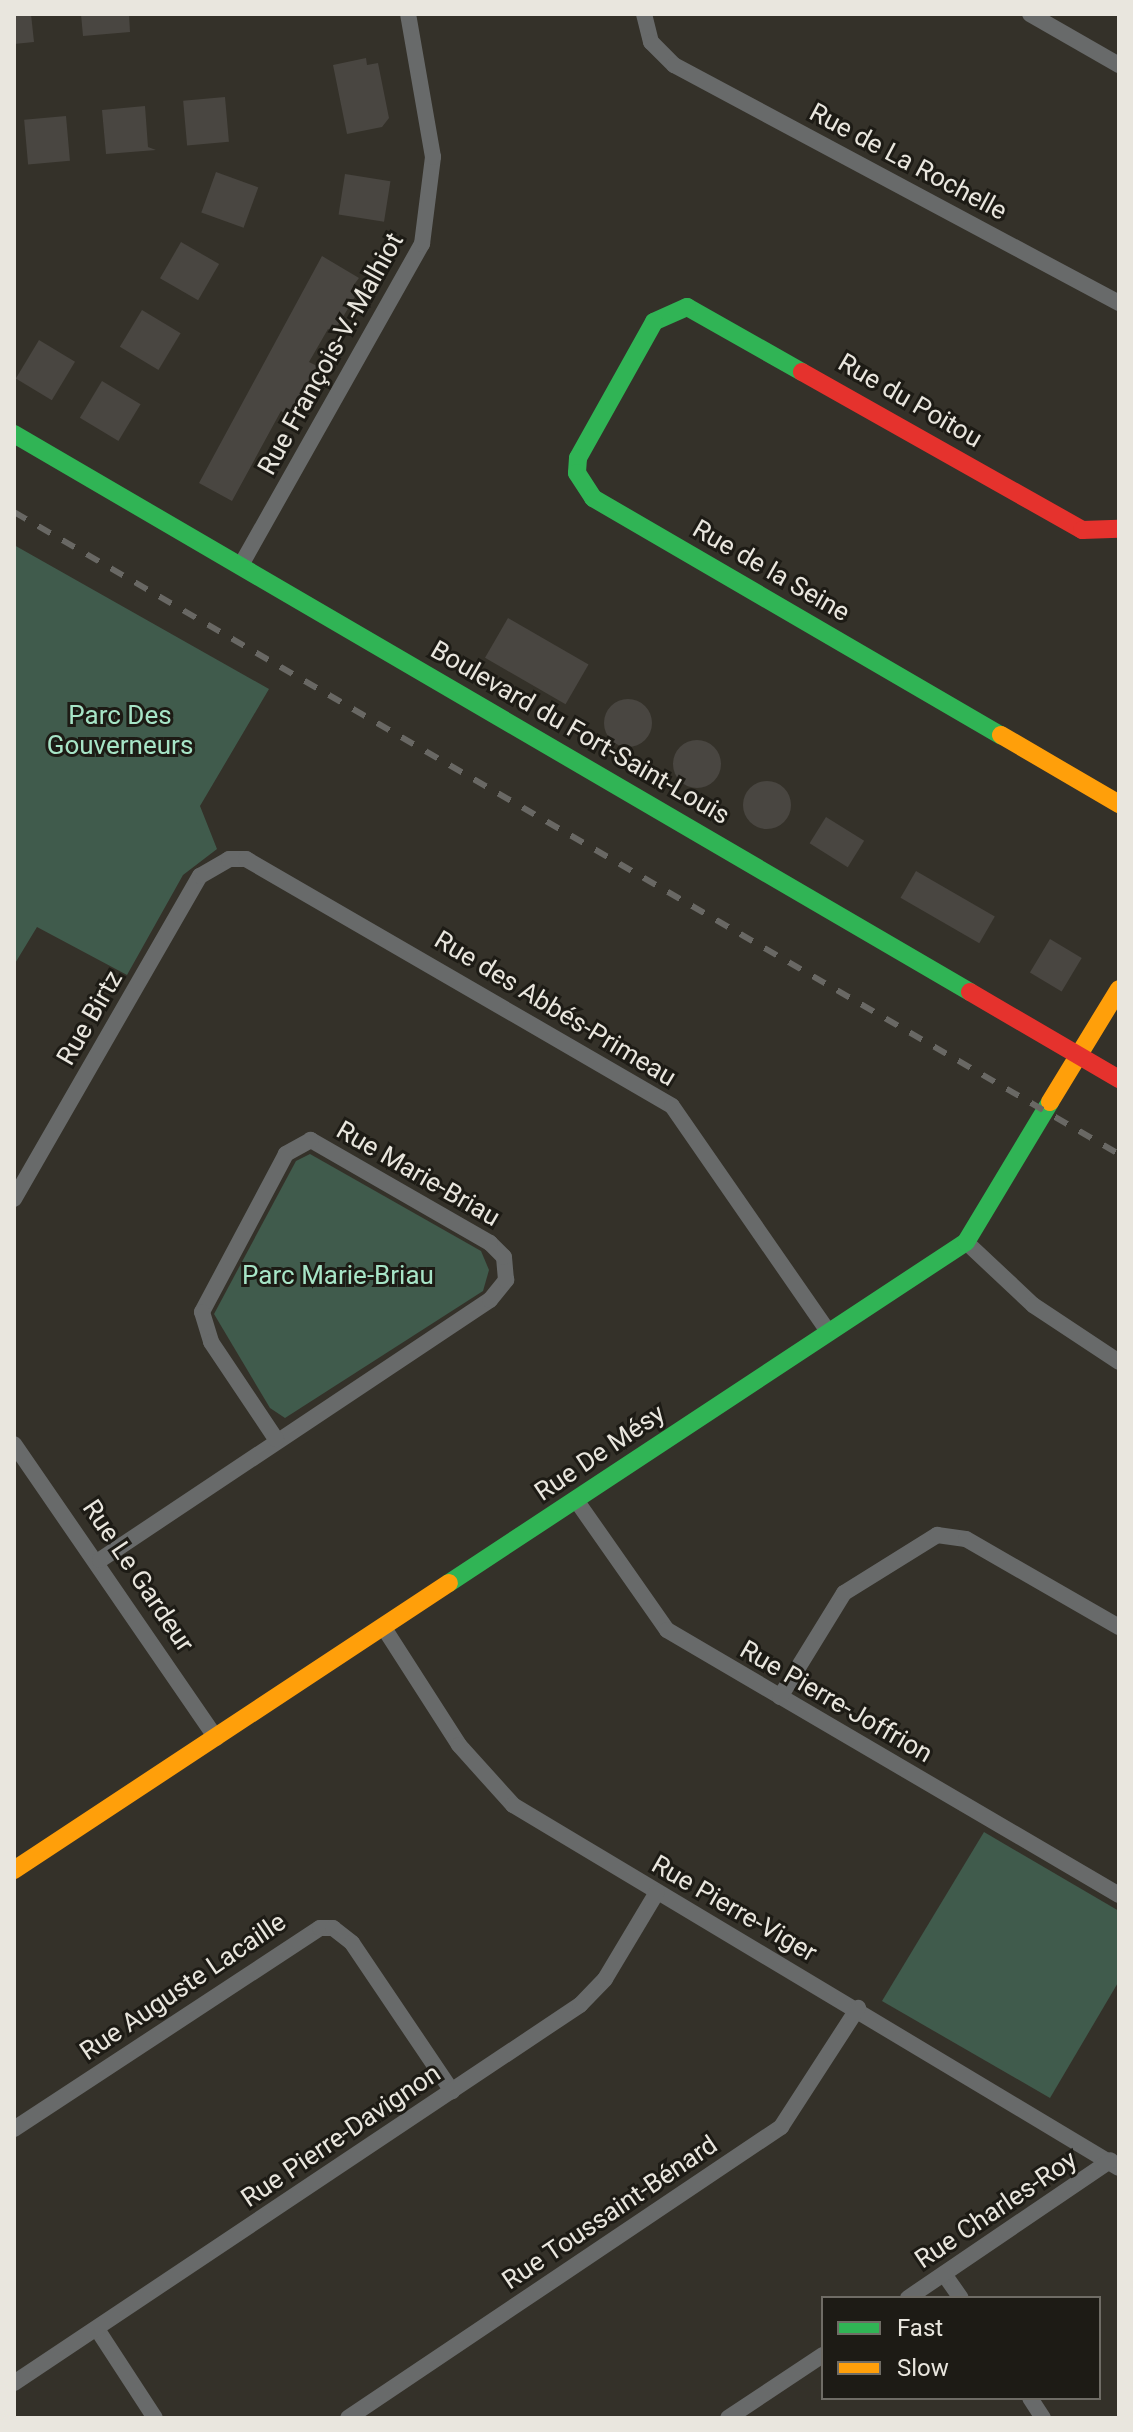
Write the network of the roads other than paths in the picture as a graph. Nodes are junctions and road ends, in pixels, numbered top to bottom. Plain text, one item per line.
1 (408, 14) edge
2 (644, 14) edge
3 (1030, 14) edge
4 (1119, 65) edge
5 (1119, 303) edge
6 (675, 307) joint
7 (14, 434) edge
8 (1119, 529) edge
9 (241, 565) junction
10 (1119, 804) edge
11 (212, 866) joint
12 (1119, 989) edge
13 (1080, 1056) junction
14 (1119, 1079) edge
15 (14, 1199) edge
16 (966, 1242) junction
17 (829, 1333) junction
18 (1119, 1362) edge
19 (276, 1439) junction
20 (14, 1444) edge
21 (576, 1500) junction
22 (100, 1560) junction
23 (1119, 1627) edge
24 (384, 1628) junction
25 (780, 1697) junction
26 (216, 1738) junction
27 (14, 1870) edge
28 (657, 1892) junction
29 (1119, 1895) edge
30 (858, 2008) junction
31 (452, 2091) junction
32 (14, 2129) edge
33 (1115, 2164) edge
34 (944, 2274) junction
35 (911, 2296) edge
36 (960, 2296) edge
37 (97, 2329) junction
38 (821, 2356) edge
39 (14, 2383) edge
40 (1031, 2400) edge
41 (155, 2418) edge
42 (348, 2418) edge
43 (728, 2418) edge
44 (1043, 2418) edge

1 - 9 street, Rue François-V.-Malhiot
2 - 5 street, Rue de La Rochelle
3 - 4 street
6 - 8 street, Rue du Poitou
6 - 10 street, Rue de la Seine
7 - 9 street, Boulevard du Fort-Saint-Louis
9 - 13 street, Boulevard du Fort-Saint-Louis
11 - 15 street, Rue Birtz
11 - 17 street, Rue des Abbés-Primeau
12 - 13 street, Rue De Mésy
13 - 14 street, Boulevard du Fort-Saint-Louis
13 - 16 street, Rue De Mésy
16 - 17 street, Rue De Mésy
16 - 18 street
17 - 21 street, Rue De Mésy
19 - 19 street, Rue Marie-Briau
19 - 22 street, Rue Marie-Briau
20 - 22 street, Rue Le Gardeur
21 - 24 street, Rue De Mésy
21 - 25 street, Rue Pierre-Joffrion
22 - 26 street, Rue Le Gardeur
23 - 25 street
24 - 26 street, Rue De Mésy
24 - 28 street, Rue Pierre-Viger
25 - 29 street, Rue Pierre-Joffrion
26 - 27 street, Rue De Mésy
28 - 30 street, Rue Pierre-Viger
28 - 31 street, Rue Pierre-Davignon
30 - 33 street, Rue Pierre-Viger
30 - 42 street, Rue Toussaint-Bénard
31 - 32 street, Rue Auguste Lacaille
31 - 37 street, Rue Pierre-Davignon
33 - 34 street, Rue Charles-Roy
34 - 35 street, Rue Charles-Roy
34 - 36 street
37 - 39 street, Rue Pierre-Davignon
37 - 41 street
38 - 43 street
40 - 44 street

